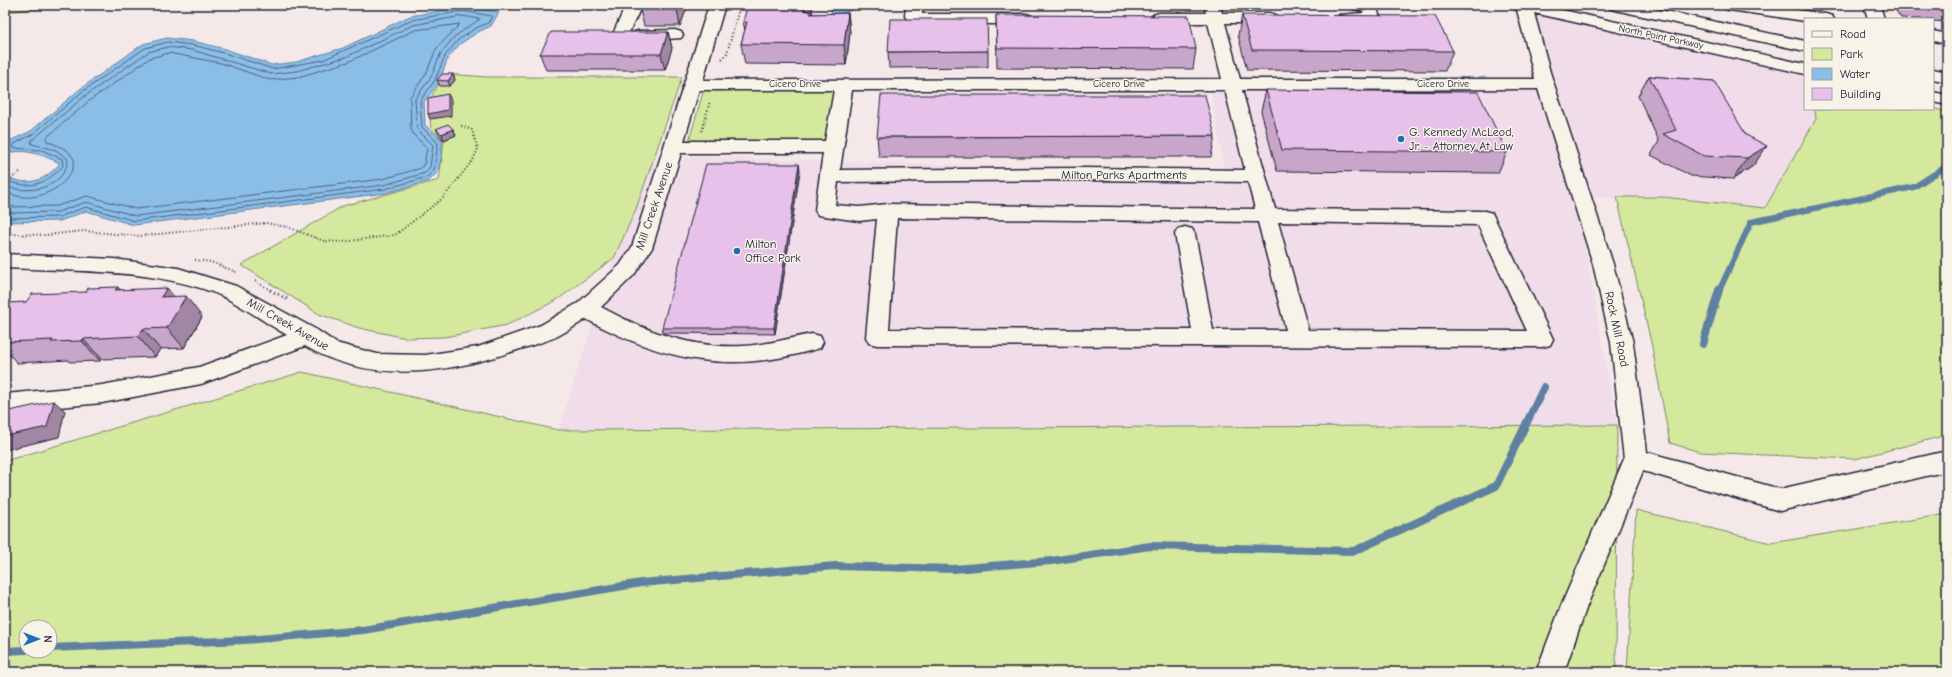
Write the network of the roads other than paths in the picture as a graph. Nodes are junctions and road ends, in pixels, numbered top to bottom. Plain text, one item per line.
1 (634, 5) edge
2 (717, 5) edge
3 (914, 5) edge
4 (1355, 5) edge
5 (1729, 5) edge
6 (1872, 5) edge
7 (1522, 6) edge
8 (1621, 6) edge
9 (1775, 8) edge
10 (1214, 12) edge
11 (1144, 18) edge
12 (1286, 18) edge
13 (1333, 18) edge
14 (1821, 18) edge
15 (1876, 18) edge
16 (1040, 19) edge
17 (675, 35) dead end
18 (1934, 36) edge
19 (1947, 39) edge
20 (1804, 46) edge
21 (1804, 69) edge
22 (1934, 74) edge
23 (1947, 77) edge
24 (844, 84) junction
25 (1233, 84) junction
26 (1544, 84) junction
27 (693, 85) junction
28 (1934, 97) edge
29 (1947, 100) edge
30 (673, 147) junction
31 (833, 147) junction
32 (829, 176) junction
33 (1256, 176) junction
34 (888, 211) junction
35 (1265, 216) junction
36 (1185, 234) dead end
37 (5, 261) edge
38 (586, 309) junction
39 (309, 336) junction
40 (1204, 338) junction
41 (1299, 339) junction
42 (812, 342) dead end
43 (5, 403) edge
44 (1636, 459) junction
45 (1947, 461) edge
46 (1550, 672) edge

1 - 17 street
2 - 27 street, Mill Creek Avenue
3 - 16 street
4 - 13 street
5 - 9 street
6 - 15 street
7 - 21 street, North Point Parkway
7 - 26 street, Rock Mill Road
8 - 20 street, North Point Parkway
9 - 14 street
10 - 11 street
10 - 12 street
10 - 25 street
18 - 19 street
22 - 23 street
24 - 25 street, Cicero Drive
24 - 27 street, Cicero Drive
24 - 31 street
25 - 26 street, Cicero Drive
25 - 33 street
26 - 44 street, Rock Mill Road
27 - 30 street, Mill Creek Avenue
28 - 29 street
30 - 31 street
30 - 38 street, Mill Creek Avenue
31 - 32 street
32 - 33 street, Milton Parks Apartments
32 - 34 street
33 - 35 street
34 - 35 street
34 - 40 street
35 - 41 street
35 - 41 street
36 - 40 street
37 - 39 street, Mill Creek Avenue
38 - 39 street, Mill Creek Avenue
38 - 42 street
39 - 43 street
40 - 41 street
44 - 45 street
44 - 46 street, Rock Mill Road

